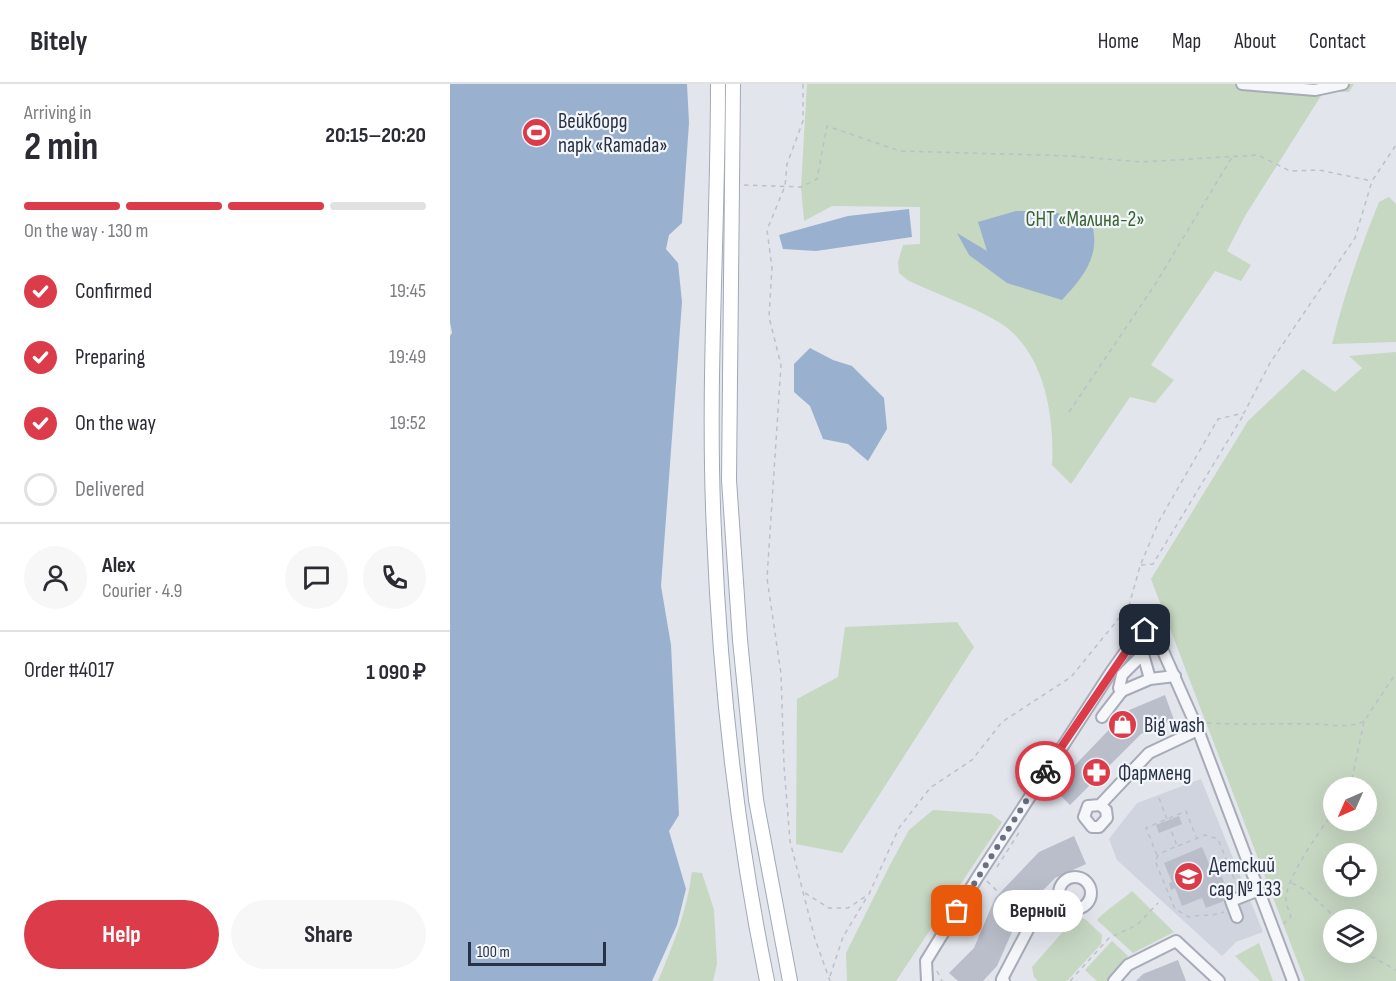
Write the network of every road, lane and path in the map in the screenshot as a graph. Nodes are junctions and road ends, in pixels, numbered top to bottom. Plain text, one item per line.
1 (718, 84) edge
2 (734, 84) edge
3 (803, 84) edge
4 (1242, 84) edge
5 (1343, 84) edge
6 (1396, 146) edge
7 (1233, 155) junction
8 (1372, 181) junction
9 (732, 184) junction
10 (785, 186) junction
11 (1069, 412) dead end
12 (1244, 413) junction
13 (1140, 566) junction
14 (1129, 606) junction
15 (1154, 633) junction
16 (1396, 673) edge
17 (1175, 676) junction
18 (1150, 679) junction
19 (1122, 691) junction
20 (1102, 717) dead end
21 (1364, 721) junction
22 (1196, 726) junction
23 (1352, 777) edge
24 (1159, 798) dead end
25 (1100, 805) dead end
26 (1167, 819) junction
27 (1323, 825) edge
28 (1197, 838) junction
29 (1178, 846) junction
30 (1157, 856) junction
31 (986, 880) dead end
32 (1292, 883) junction
33 (1259, 890) junction
34 (805, 893) junction
35 (869, 894) junction
36 (999, 894) dead end
37 (1241, 894) dead end
38 (1060, 899) dead end
39 (1158, 903) dead end
40 (1326, 909) edge
41 (1236, 913) joint
42 (1291, 916) dead end
43 (1377, 960) edge
44 (1396, 970) edge
45 (830, 977) junction
46 (1002, 980) edge
47 (767, 981) edge
48 (790, 981) edge
49 (830, 981) edge
50 (927, 981) edge
51 (1070, 981) edge
52 (1114, 981) edge
53 (1219, 981) edge
54 (1293, 981) edge

1 - 47 main road
2 - 9 main road
3 - 10 path
4 - 5 street
6 - 8 path
7 - 8 path
7 - 10 path
7 - 11 path
8 - 12 path
9 - 10 path
9 - 48 main road
10 - 34 path
12 - 13 path
12 - 13 path
13 - 14 path
14 - 15 path
14 - 35 path
15 - 17 street
15 - 50 street
16 - 21 path
17 - 18 street
17 - 22 street
18 - 19 street
18 - 19 street
19 - 20 street
21 - 22 path
21 - 23 path
22 - 25 street
22 - 33 street
24 - 26 path
26 - 28 path
26 - 29 path
26 - 30 path
27 - 32 path
28 - 29 path
28 - 37 path
29 - 30 path
30 - 41 path
31 - 36 path
32 - 40 path
32 - 42 path
33 - 41 street
33 - 54 street
34 - 35 path
34 - 45 path
35 - 45 path
38 - 46 street
39 - 51 path
43 - 44 path
45 - 49 path
52 - 53 street

